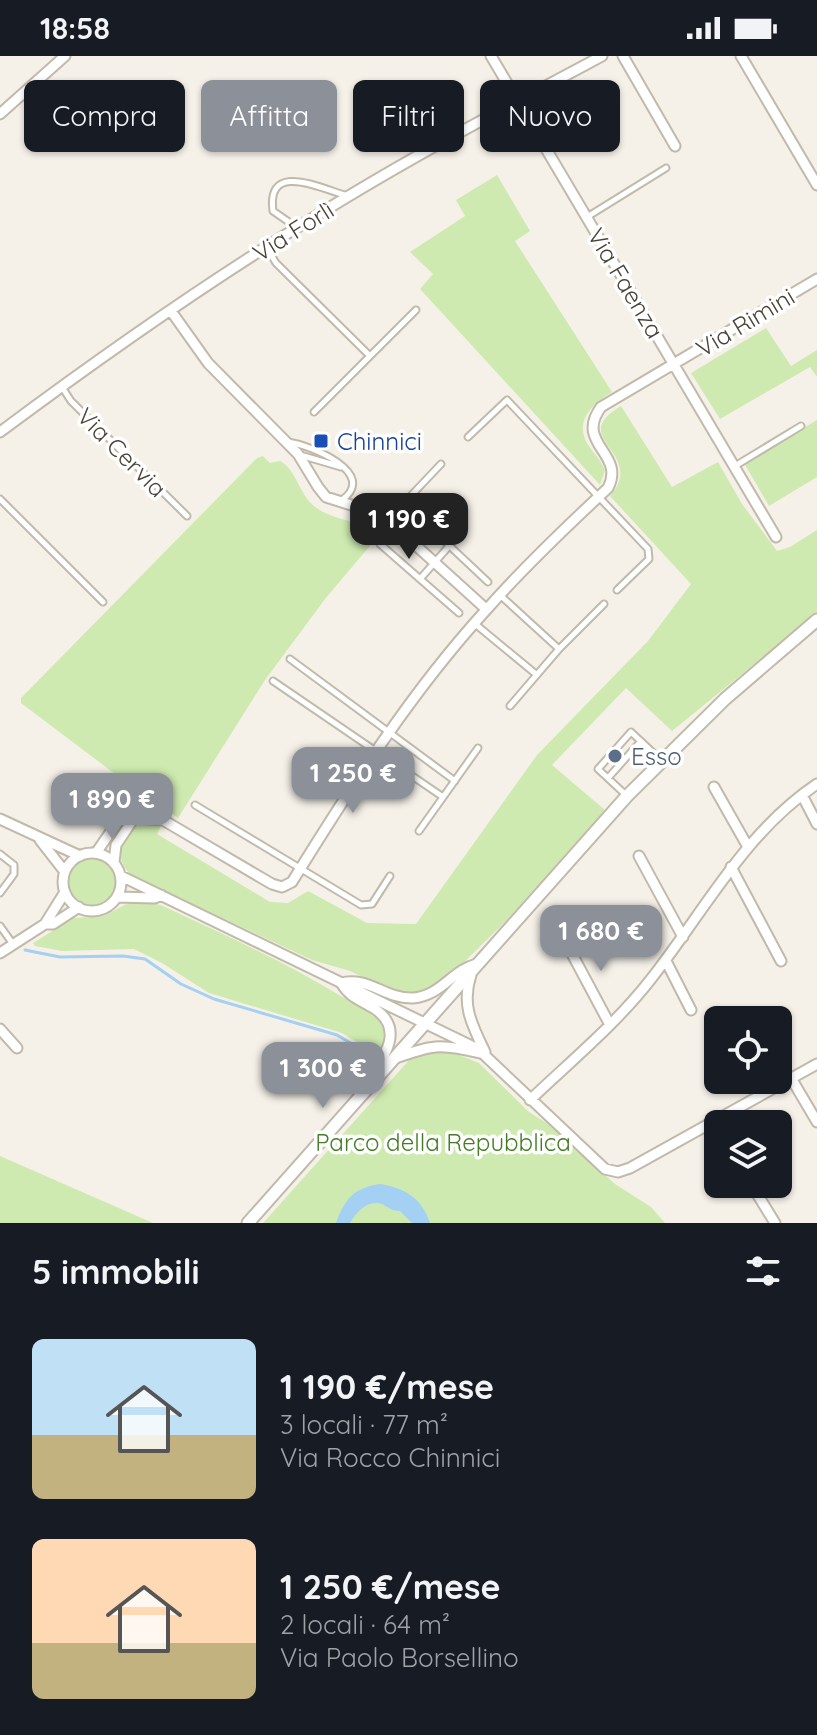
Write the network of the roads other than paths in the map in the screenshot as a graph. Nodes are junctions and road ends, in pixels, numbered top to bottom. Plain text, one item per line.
1 (65, 56) edge
2 (491, 56) edge
3 (602, 56) edge
4 (623, 56) edge
5 (741, 56) edge
6 (505, 80) edge
7 (557, 80) edge
8 (0, 114) edge
9 (480, 122) edge
10 (675, 146) dead end
11 (548, 152) edge
12 (666, 168) dead end
13 (817, 185) edge
14 (349, 196) junction
15 (587, 217) junction
16 (297, 228) junction
17 (267, 247) junction
18 (817, 279) edge
19 (416, 310) dead end
20 (171, 311) junction
21 (370, 356) junction
22 (674, 364) junction
23 (61, 386) junction
24 (314, 412) dead end
25 (801, 426) dead end
26 (0, 432) edge
27 (468, 437) dead end
28 (286, 442) junction
29 (298, 454) junction
30 (441, 464) dead end
31 (734, 466) junction
32 (342, 467) junction
33 (598, 497) junction
34 (0, 499) edge
35 (337, 501) junction
36 (187, 516) dead end
37 (776, 537) dead end
38 (380, 544) dead end
39 (450, 545) junction
40 (434, 562) junction
41 (420, 579) junction
42 (488, 582) dead end
43 (617, 590) dead end
44 (500, 595) junction
45 (103, 602) dead end
46 (604, 604) dead end
47 (486, 609) junction
48 (459, 613) dead end
49 (817, 620) edge
50 (474, 623) junction
51 (559, 649) junction
52 (290, 659) dead end
53 (537, 675) junction
54 (273, 681) dead end
55 (510, 706) dead end
56 (389, 732) junction
57 (641, 741) junction
58 (478, 748) dead end
59 (375, 750) junction
60 (661, 760) junction
61 (608, 778) junction
62 (455, 781) junction
63 (817, 784) edge
64 (714, 787) dead end
65 (802, 795) junction
66 (627, 796) junction
67 (443, 797) junction
68 (147, 804) junction
69 (195, 805) dead end
70 (125, 811) junction
71 (136, 818) junction
72 (0, 819) edge
73 (163, 820) junction
74 (817, 824) edge
75 (419, 831) dead end
76 (38, 837) junction
77 (748, 847) junction
78 (96, 853) junction
79 (0, 854) edge
80 (80, 856) junction
81 (639, 856) dead end
82 (114, 862) junction
83 (301, 867) junction
84 (731, 867) junction
85 (65, 872) junction
86 (121, 876) junction
87 (390, 876) dead end
88 (65, 892) junction
89 (0, 893) edge
90 (161, 895) junction
91 (117, 897) junction
92 (79, 907) junction
93 (45, 924) junction
94 (0, 926) edge
95 (563, 937) dead end
96 (683, 937) junction
97 (14, 944) junction
98 (0, 953) edge
99 (666, 961) junction
100 (781, 961) dead end
101 (475, 966) junction
102 (341, 983) junction
103 (691, 1010) dead end
104 (425, 1021) junction
105 (610, 1025) junction
106 (0, 1029) edge
107 (17, 1048) dead end
108 (486, 1055) junction
109 (390, 1060) junction
110 (817, 1064) edge
111 (792, 1077) edge
112 (792, 1080) edge
113 (765, 1094) edge
114 (530, 1100) junction
115 (352, 1103) junction
116 (740, 1110) edge
117 (817, 1122) edge
118 (704, 1131) edge
119 (760, 1198) edge
120 (248, 1223) edge
121 (775, 1223) edge

1 - 8 street
2 - 6 street, Via Faenza
3 - 7 street, Via Forlì
4 - 10 street
5 - 13 street
9 - 14 street, Via Forlì
11 - 15 street, Via Faenza
12 - 15 lane
14 - 16 street, Via Forlì
14 - 16 lane
15 - 22 street, Via Faenza
16 - 17 street, Via Forlì
17 - 20 street, Via Forlì
17 - 21 lane
18 - 22 street, Via Rimini
19 - 21 lane
20 - 23 street, Via Forlì
20 - 28 street
21 - 24 lane
22 - 31 street, Via Faenza
22 - 33 street, Via Rimini
23 - 26 street, Via Forlì
23 - 36 lane, Via Cervia
25 - 31 lane
27 - 33 lane
28 - 29 street
28 - 32 lane
29 - 32 lane
29 - 35 street
30 - 39 lane
31 - 37 street, Via Faenza
32 - 35 lane
33 - 43 lane
33 - 44 street
34 - 45 lane
35 - 40 street
38 - 41 lane
39 - 40 lane
39 - 42 lane
40 - 41 lane
40 - 47 street
41 - 48 lane
44 - 47 street
44 - 51 lane
46 - 51 lane
47 - 50 street
49 - 60 street
50 - 53 lane
50 - 56 street
51 - 53 lane
52 - 56 lane
53 - 55 lane
54 - 59 lane
56 - 59 street
56 - 62 lane
57 - 60 lane
57 - 61 lane
57 - 61 lane
58 - 62 lane
59 - 67 lane
59 - 83 street
60 - 66 street
61 - 66 lane
62 - 67 lane
63 - 65 street
64 - 77 street
65 - 74 street
65 - 77 street
66 - 101 street
67 - 75 lane
68 - 70 street
68 - 71 street
68 - 73 street
69 - 83 lane
70 - 71 street
70 - 78 street
71 - 73 street
71 - 82 street
72 - 76 street
73 - 83 street
76 - 80 street
76 - 85 street
77 - 84 street
78 - 80 street
78 - 82 street
79 - 89 lane
80 - 85 street
81 - 96 street
82 - 86 street
83 - 87 lane
84 - 96 street
84 - 100 street
85 - 88 street
86 - 90 street
86 - 91 street
88 - 92 street
88 - 93 street
90 - 91 street
90 - 102 street
91 - 92 street
92 - 93 street
93 - 97 street
94 - 97 lane
95 - 105 street
96 - 99 street
97 - 98 street
99 - 103 street
99 - 105 street
101 - 102 street
101 - 104 street
101 - 108 street
102 - 104 street
102 - 115 street
104 - 108 street
104 - 109 street
105 - 114 street
106 - 107 street
108 - 109 street
108 - 114 street
109 - 115 street
110 - 111 street
112 - 117 street
113 - 116 street
114 - 118 street
115 - 120 street
119 - 121 street

